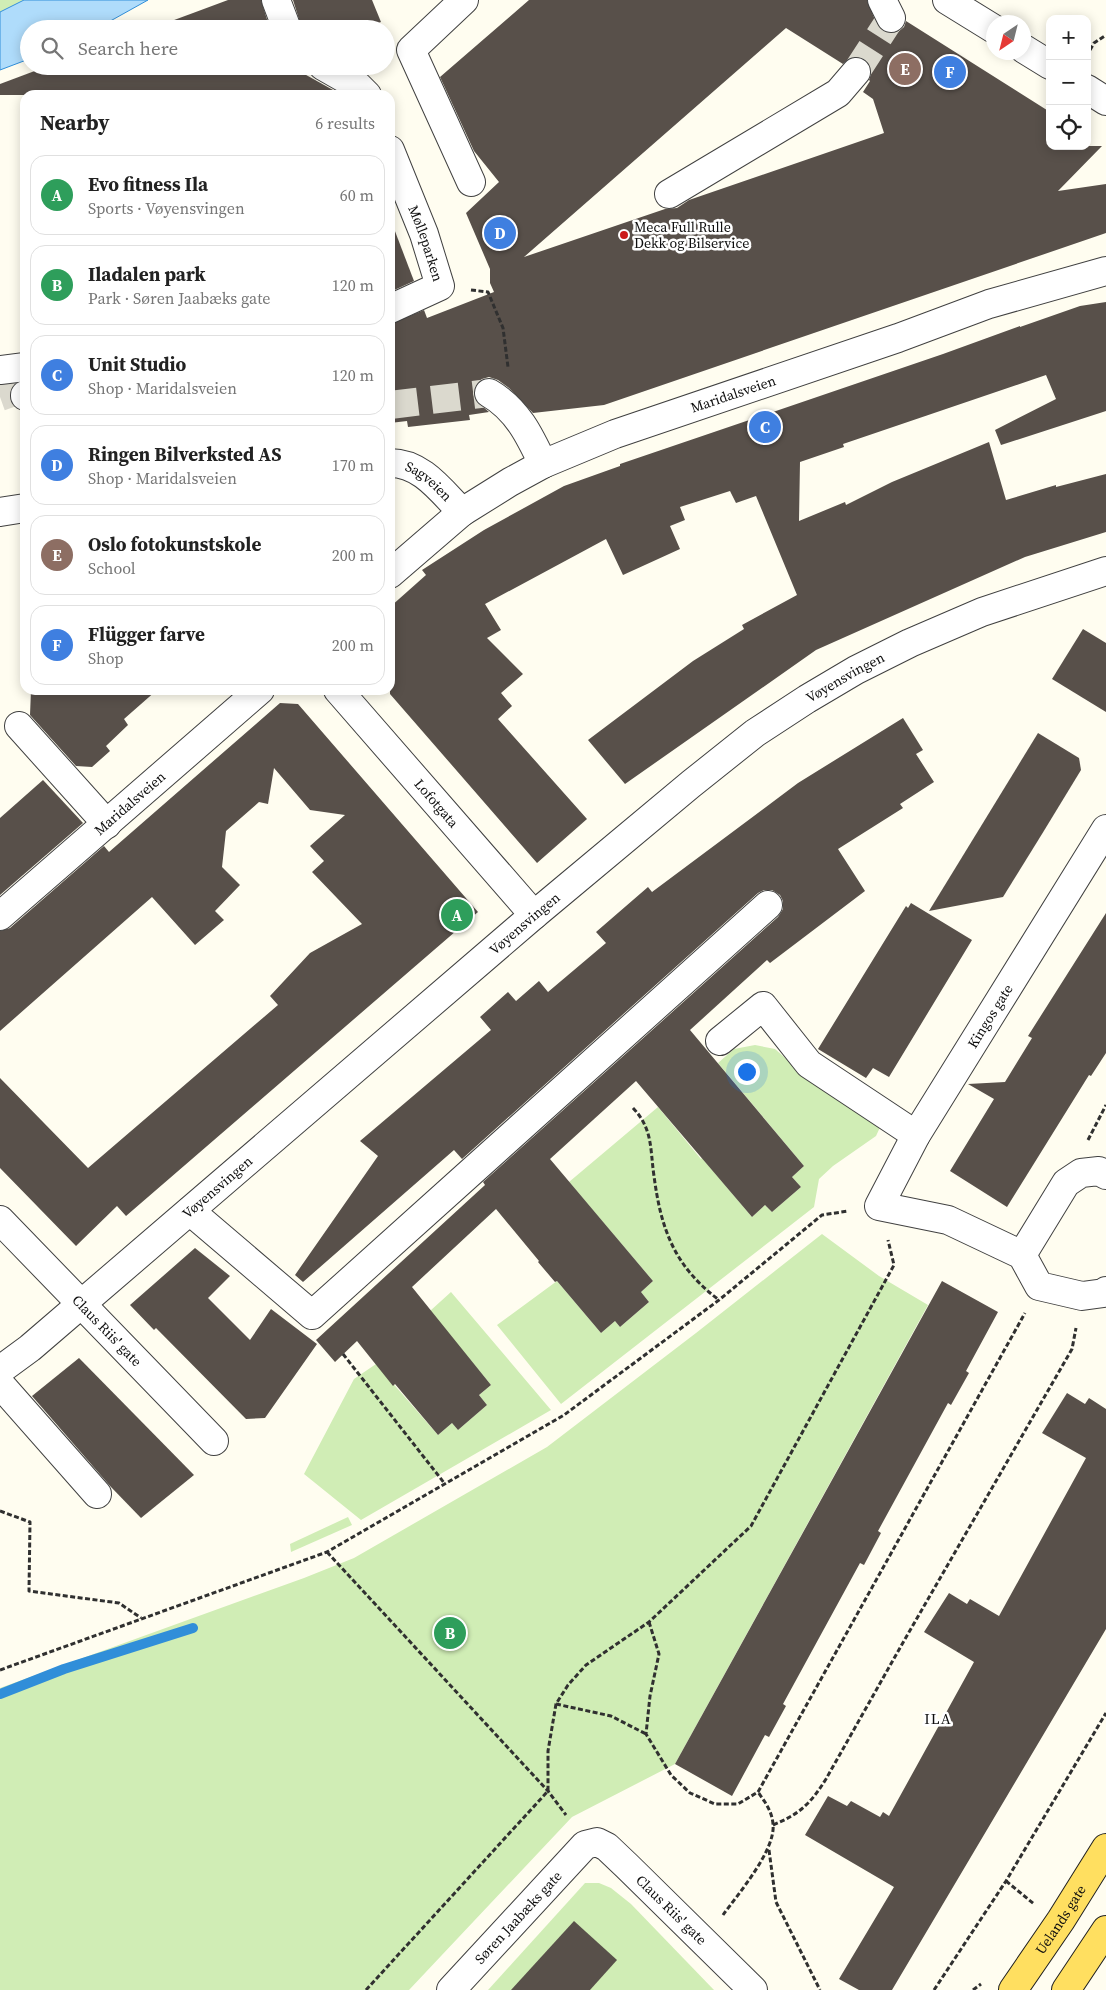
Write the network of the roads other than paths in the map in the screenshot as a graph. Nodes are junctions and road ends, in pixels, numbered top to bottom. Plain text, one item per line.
1 (276, 0) edge
2 (464, 0) edge
3 (947, 0) edge
4 (284, 20) edge
5 (986, 24) edge
6 (1031, 53) edge
7 (1046, 62) edge
8 (856, 72) tunnel mouth
9 (339, 75) edge
10 (362, 90) edge
11 (1091, 92) edge
12 (1106, 101) edge
13 (395, 162) edge
14 (471, 182) dead end
15 (669, 194) dead end
16 (1106, 271) edge
17 (395, 307) edge
18 (20, 368) edge
19 (0, 370) edge
20 (489, 394) tunnel mouth
21 (395, 464) edge
22 (543, 464) junction
23 (20, 509) edge
24 (0, 512) edge
25 (462, 512) junction
26 (395, 570) edge
27 (1106, 571) edge
28 (254, 695) edge
29 (342, 695) edge
30 (18, 726) dead end
31 (107, 824) junction
32 (1105, 833) edge
33 (768, 905) dead end
34 (0, 916) edge
35 (534, 916) junction
36 (720, 1041) dead end
37 (916, 1135) junction
38 (1106, 1176) edge
39 (190, 1211) junction
40 (0, 1220) edge
41 (1022, 1256) junction
42 (1094, 1293) edge
43 (81, 1304) junction
44 (0, 1370) edge
45 (0, 1384) edge
46 (214, 1441) dead end
47 (97, 1494) dead end
48 (585, 1845) joint
49 (1106, 1848) edge
50 (1106, 1930) edge
51 (451, 1990) edge
52 (753, 1990) edge
53 (1014, 1990) edge
54 (1066, 1990) edge

1 - 4 street
2 - 14 street
3 - 5 street
6 - 7 street
8 - 15 street
9 - 10 street
11 - 12 street
13 - 17 street, Mølleparken
16 - 22 street, Maridalsveien
18 - 19 street
20 - 22 street
21 - 25 street, Sagveien
22 - 25 street, Maridalsveien
23 - 24 street
25 - 26 street, Maridalsveien
27 - 35 street, Vøyensvingen
28 - 31 street, Maridalsveien
29 - 35 street, Lofotgata
30 - 31 street
31 - 34 street, Maridalsveien
32 - 37 street, Kingos gate
33 - 39 street
35 - 39 street, Vøyensvingen
36 - 37 street
37 - 41 street, Kingos gate
38 - 41 street
39 - 43 street, Vøyensvingen
40 - 43 street, Claus Riis' gate
41 - 42 street
43 - 44 street, Vøyensvingen
43 - 46 street, Claus Riis' gate
45 - 47 street
48 - 51 street, Søren Jaabæks gate
48 - 52 street, Claus Riis' gate
49 - 53 main road, Uelands gate
50 - 54 main road

